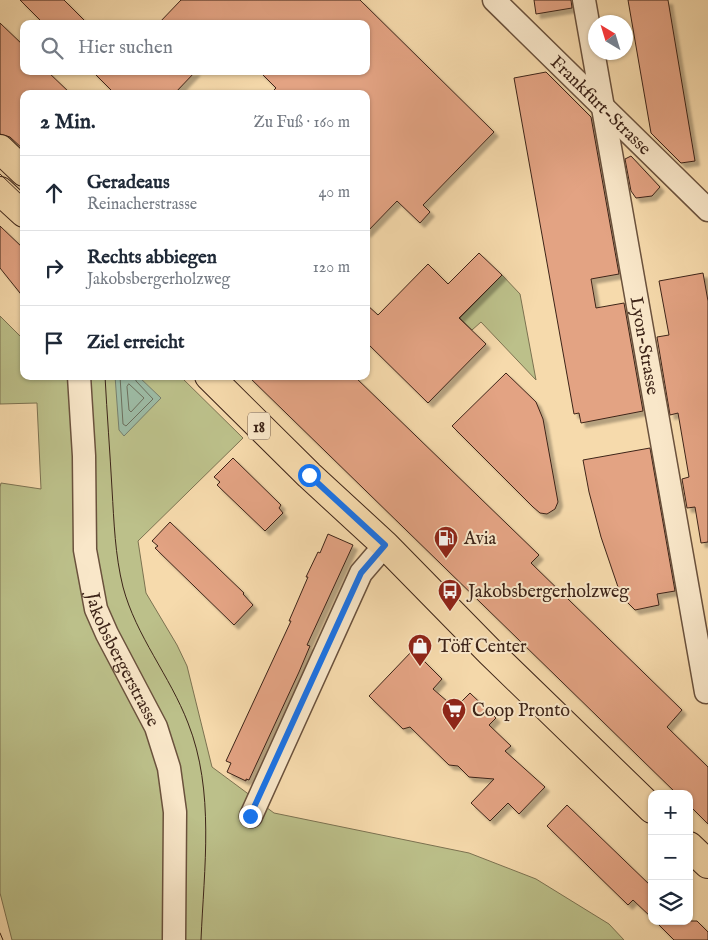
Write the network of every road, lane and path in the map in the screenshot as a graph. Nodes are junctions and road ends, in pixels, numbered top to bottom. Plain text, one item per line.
1 (494, 0) edge
2 (584, 0) edge
3 (602, 106) junction
4 (0, 149) edge
5 (20, 168) edge
6 (0, 191) edge
7 (20, 209) edge
8 (708, 210) edge
9 (79, 380) edge
10 (212, 380) edge
11 (385, 545) junction
12 (706, 692) dead end
13 (648, 805) edge
14 (250, 816) dead end
15 (693, 850) edge
16 (708, 864) edge
17 (174, 940) edge

1 - 3 street, Frankfurt-Strasse
2 - 3 street, Lyon-Strasse
3 - 8 street, Frankfurt-Strasse
3 - 12 street, Lyon-Strasse
4 - 5 main road
6 - 7 main road
9 - 17 street, Jakobsbergerstrasse
10 - 11 main road, 18
11 - 13 main road, 18
11 - 14 street
15 - 16 main road

